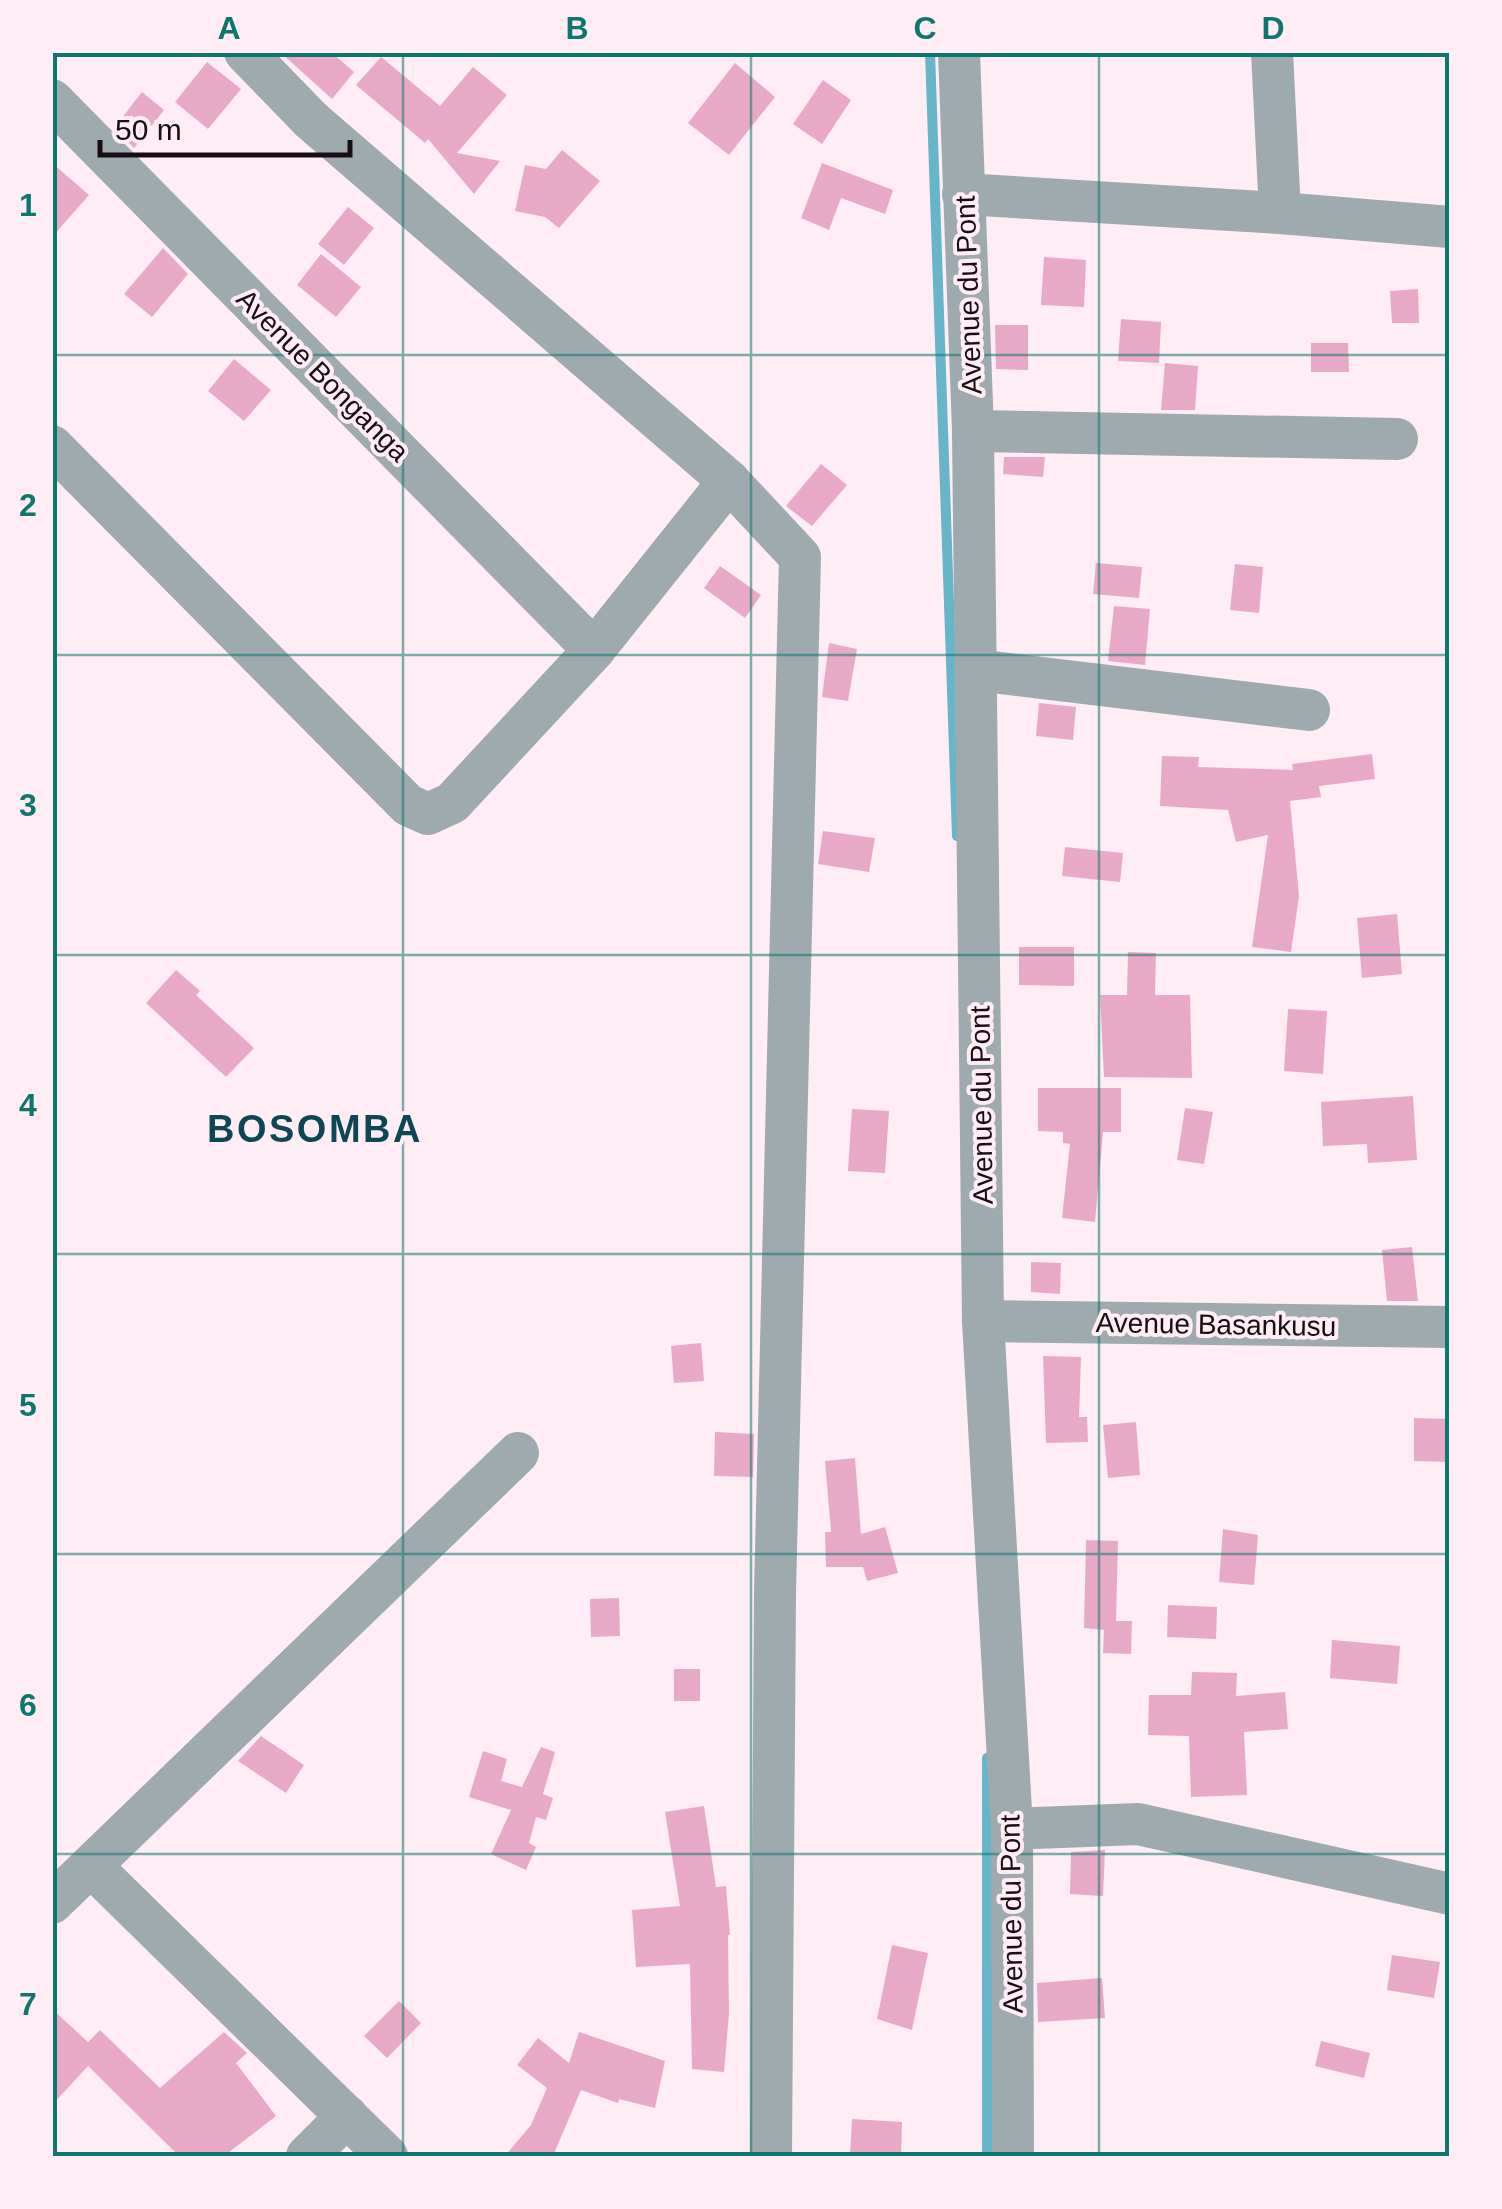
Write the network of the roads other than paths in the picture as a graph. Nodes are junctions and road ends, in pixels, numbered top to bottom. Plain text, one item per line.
1 (245, 52) edge
2 (959, 52) edge
3 (1272, 52) edge
4 (52, 100) edge
5 (964, 194) junction
6 (1280, 213) junction
7 (1450, 226) edge
8 (974, 431) junction
9 (1397, 439) dead end
10 (52, 446) edge
11 (729, 481) junction
12 (594, 650) junction
13 (976, 670) junction
14 (1309, 710) dead end
15 (983, 1321) junction
16 (1450, 1327) edge
17 (518, 1453) dead end
18 (1012, 1829) junction
19 (91, 1866) junction
20 (1450, 1894) edge
21 (52, 1902) edge
22 (347, 2116) junction
23 (307, 2156) edge
24 (387, 2156) edge
25 (772, 2156) edge
26 (1013, 2156) edge

1 - 11 street
2 - 5 street, Avenue du Pont
3 - 6 street
4 - 12 street, Avenue Bonganga
5 - 6 street
5 - 8 street, Avenue du Pont
6 - 7 street
8 - 9 street
8 - 13 street, Avenue du Pont
10 - 12 street
11 - 12 street
11 - 25 street
13 - 14 street
13 - 15 street, Avenue du Pont
15 - 16 street, Avenue Basankusu
15 - 18 street, Avenue du Pont
17 - 19 street
18 - 20 street
18 - 26 street, Avenue du Pont
19 - 21 street
19 - 22 street
22 - 23 street
22 - 24 street

